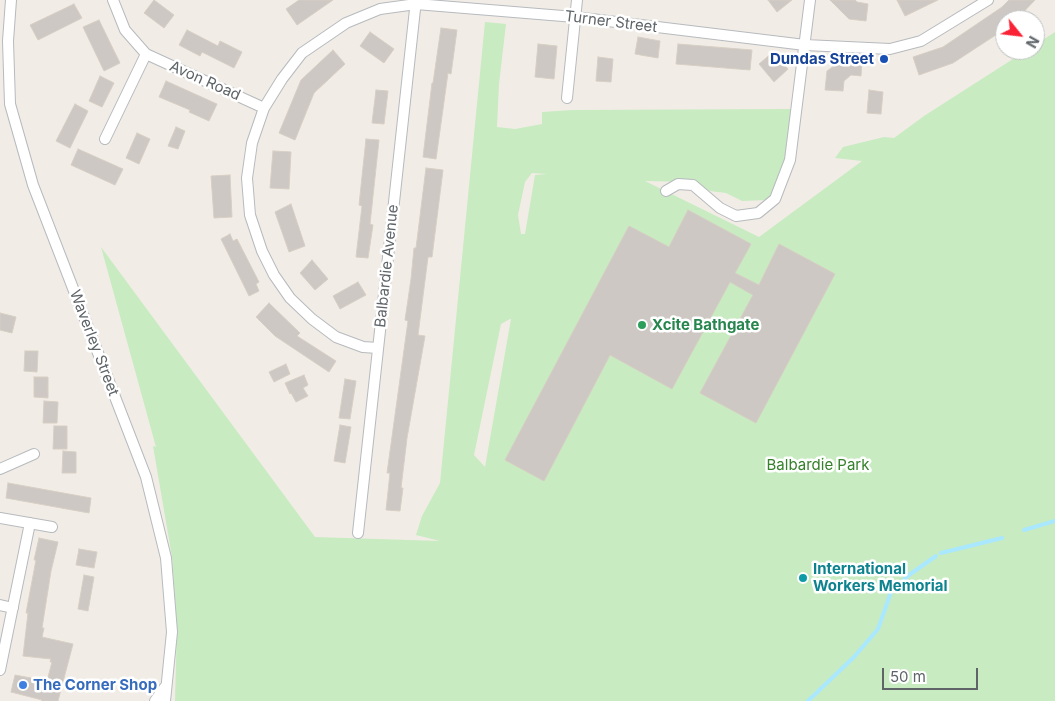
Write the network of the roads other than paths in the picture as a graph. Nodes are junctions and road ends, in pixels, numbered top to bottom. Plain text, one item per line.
1 (11, 0) edge
2 (114, 0) edge
3 (577, 0) edge
4 (810, 0) edge
5 (988, 0) edge
6 (416, 2) edge
7 (575, 17) junction
8 (805, 45) junction
9 (146, 54) junction
10 (567, 98) dead end
11 (264, 108) junction
12 (105, 139) dead end
13 (666, 191) dead end
14 (378, 348) junction
15 (34, 454) dead end
16 (0, 469) edge
17 (0, 518) edge
18 (30, 523) junction
19 (52, 527) dead end
20 (358, 533) dead end
21 (0, 605) edge
22 (13, 608) junction
23 (0, 670) edge
24 (165, 687) junction
25 (155, 701) edge
26 (165, 701) edge

1 - 24 street, Waverley Street
2 - 9 street, Avon Road
3 - 7 street
4 - 8 street
5 - 8 street, Turner Street
6 - 7 street, Turner Street
6 - 11 street, Turner Street
6 - 14 street, Balbardie Avenue
7 - 8 street, Turner Street
7 - 10 street
8 - 13 street
9 - 11 street, Avon Road
9 - 12 street
11 - 14 street, Turner Street
14 - 20 street, Balbardie Avenue
15 - 16 street
17 - 18 street
18 - 19 street
18 - 22 street
21 - 22 street
22 - 23 street
24 - 25 street, Waverley Street
24 - 26 street, Waverley Street

